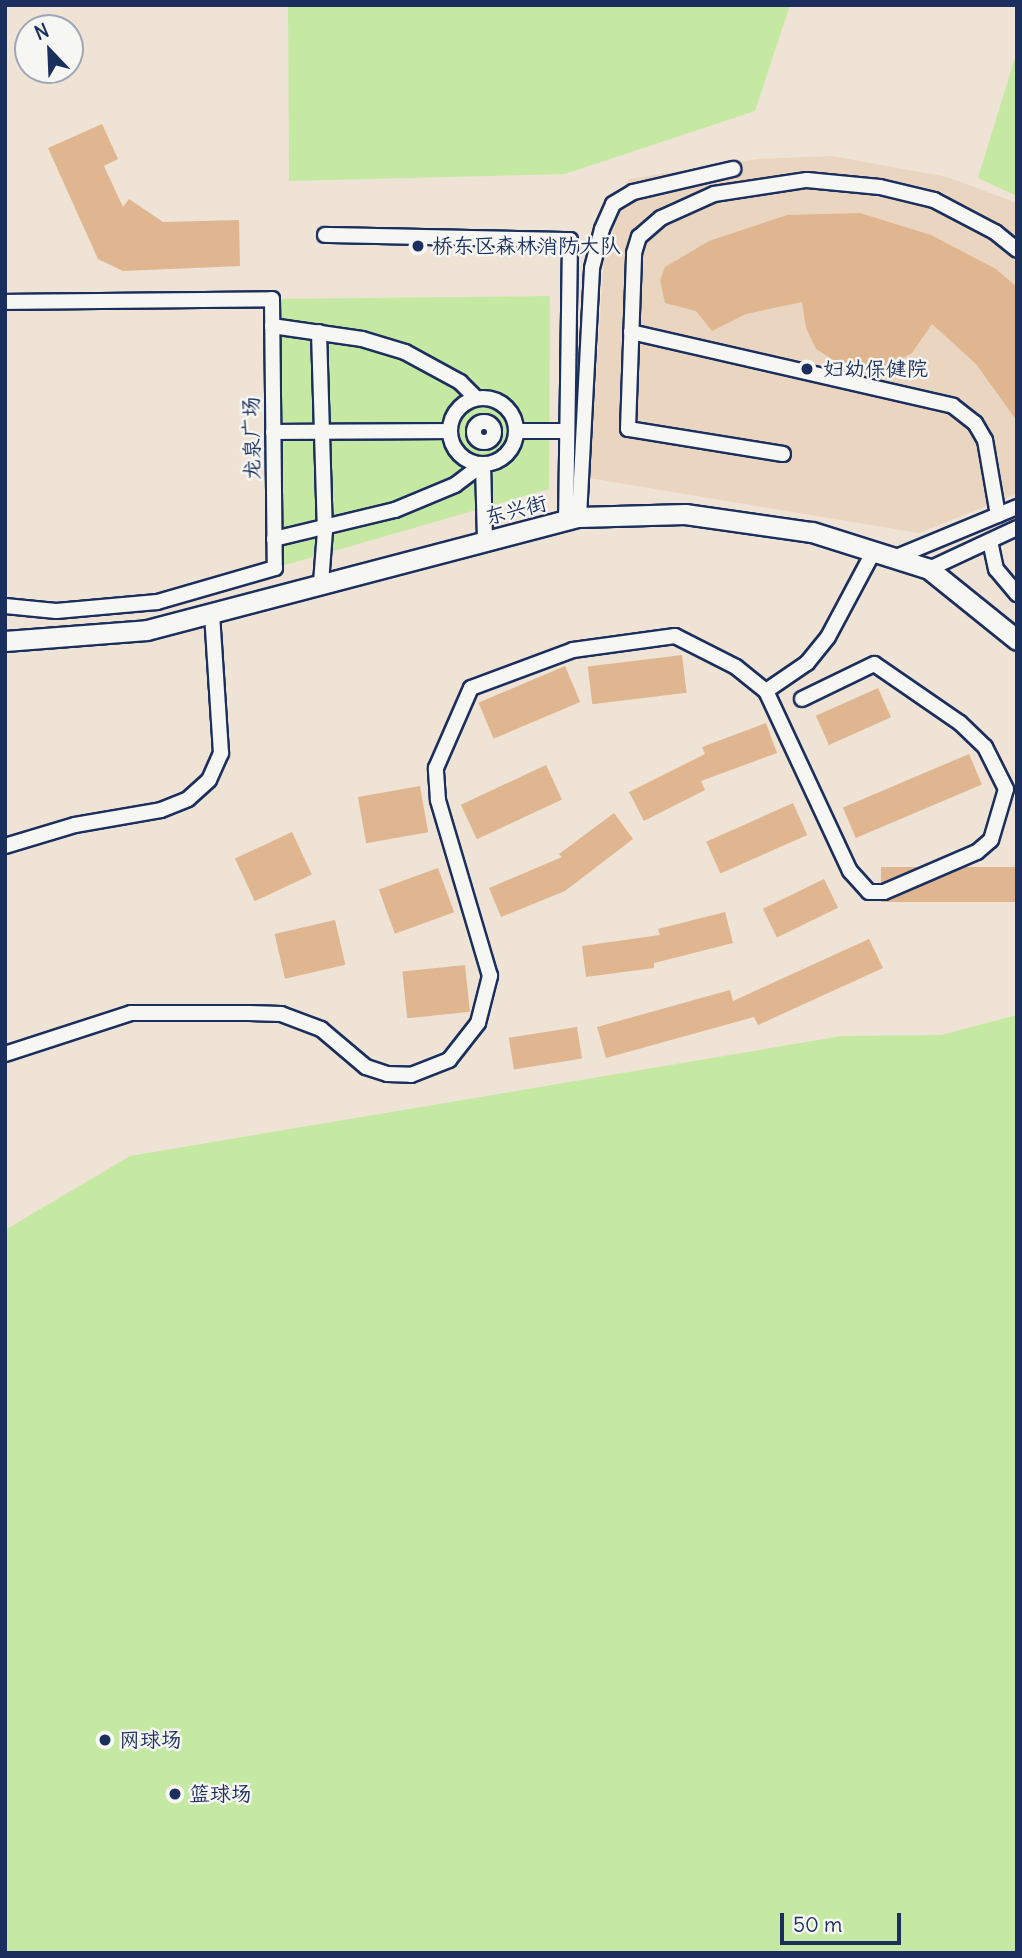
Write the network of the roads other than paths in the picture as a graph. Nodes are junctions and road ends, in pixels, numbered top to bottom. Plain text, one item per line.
1 (733, 169) dead end
2 (325, 235) dead end
3 (1017, 250) edge
4 (5, 302) edge
5 (272, 326) junction
6 (319, 332) junction
7 (631, 332) junction
8 (476, 398) junction
9 (568, 430) junction
10 (323, 431) junction
11 (449, 431) junction
12 (517, 431) junction
13 (273, 432) junction
14 (783, 454) dead end
15 (483, 464) junction
16 (1017, 507) edge
17 (998, 515) junction
18 (573, 519) junction
19 (1017, 528) edge
20 (325, 531) junction
21 (274, 539) junction
22 (485, 541) junction
23 (990, 541) junction
24 (874, 551) junction
25 (894, 558) junction
26 (929, 569) junction
27 (321, 583) junction
28 (1017, 594) edge
29 (5, 606) edge
30 (64, 610) junction
31 (212, 613) junction
32 (66, 637) junction
33 (1017, 640) edge
34 (5, 641) edge
35 (766, 691) junction
36 (802, 699) dead end
37 (5, 846) edge
38 (5, 1054) edge

1 - 18 street
2 - 9 street
3 - 7 street
4 - 5 street, 龙泉广场
5 - 6 street
5 - 13 street, 龙泉广场
6 - 8 street
6 - 10 street
7 - 14 street
7 - 17 street
8 - 11 street
8 - 12 street
9 - 12 street
9 - 18 street
10 - 11 street
10 - 13 street
10 - 20 street
11 - 15 street
12 - 15 street
13 - 21 street, 龙泉广场
15 - 20 street
15 - 22 street
16 - 17 street
17 - 25 street
18 - 22 street, 东兴街
18 - 24 street, 东兴街
19 - 23 street
20 - 21 street
20 - 27 street
21 - 30 street, 龙泉广场
22 - 27 street, 东兴街
23 - 26 street
23 - 28 street
24 - 25 street, 东兴街
24 - 35 street
25 - 26 street, 东兴街
26 - 33 street, 东兴街
27 - 31 street, 东兴街
29 - 30 street, 龙泉广场
30 - 32 street
31 - 32 street, 东兴街
31 - 37 street
32 - 34 street, 东兴街
35 - 36 street
35 - 38 street

